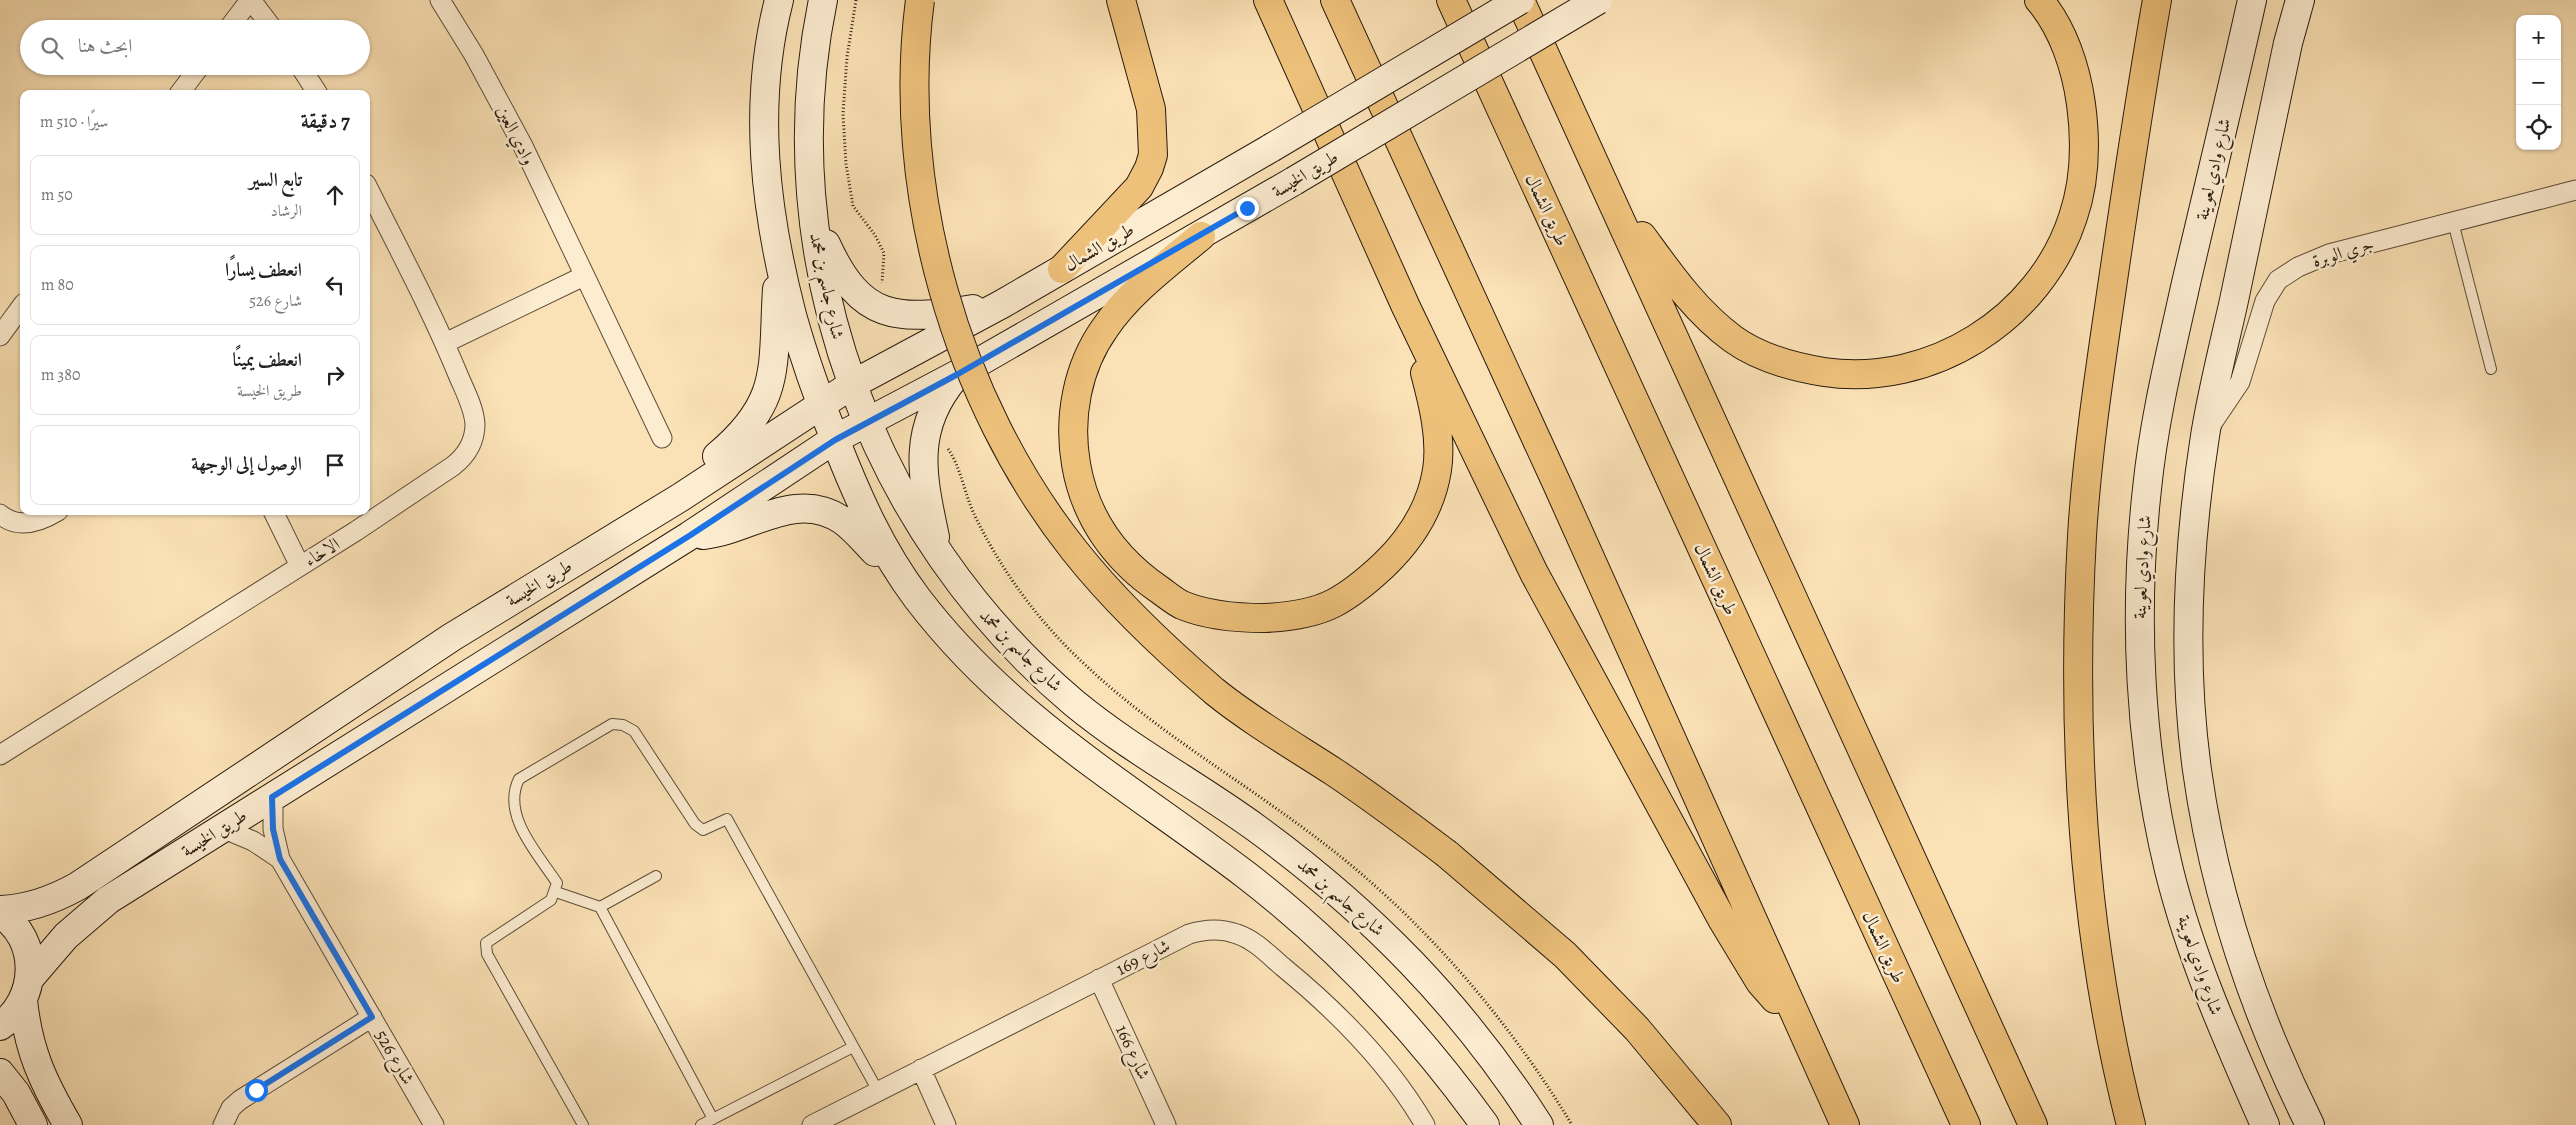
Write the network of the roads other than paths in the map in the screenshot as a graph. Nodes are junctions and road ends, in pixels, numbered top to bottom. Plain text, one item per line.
1 (251, 0) edge
2 (440, 0) edge
3 (779, 0) edge
4 (823, 0) edge
5 (920, 0) edge
6 (1121, 0) edge
7 (1268, 0) edge
8 (1335, 0) edge
9 (1451, 0) edge
10 (1520, 0) edge
11 (1598, 0) edge
12 (2039, 0) edge
13 (2157, 0) edge
14 (2252, 0) edge
15 (2295, 0) edge
16 (2300, 0) edge
17 (235, 20) edge
18 (266, 20) edge
19 (2288, 43) junction
20 (193, 75) edge
21 (306, 75) edge
22 (182, 90) edge
23 (315, 90) edge
24 (2576, 190) edge
25 (1609, 191) junction
26 (370, 192) edge
27 (813, 215) junction
28 (2453, 222) junction
29 (1201, 236) junction
30 (779, 258) junction
31 (1062, 269) junction
32 (584, 276) junction
33 (1002, 304) junction
34 (1406, 307) junction
35 (20, 308) edge
36 (0, 336) edge
37 (445, 343) junction
38 (2491, 369) dead end
39 (958, 374) junction
40 (853, 384) junction
41 (821, 404) junction
42 (867, 422) junction
43 (2206, 432) junction
44 (662, 438) dead end
45 (835, 440) junction
46 (681, 497) junction
47 (0, 514) edge
48 (52, 515) edge
49 (276, 515) edge
50 (689, 536) junction
51 (940, 556) junction
52 (300, 566) junction
53 (898, 572) junction
54 (0, 755) edge
55 (272, 797) junction
56 (222, 828) junction
57 (280, 859) junction
58 (656, 876) dead end
59 (556, 892) junction
60 (600, 906) junction
61 (0, 910) edge
62 (0, 914) edge
63 (1099, 979) junction
64 (27, 989) junction
65 (1795, 1016) junction
66 (372, 1017) junction
67 (0, 1026) edge
68 (853, 1047) junction
69 (921, 1069) junction
70 (0, 1073) edge
71 (878, 1091) junction
72 (713, 1119) junction
73 (33, 1125) edge
74 (68, 1125) edge
75 (222, 1125) edge
76 (434, 1125) edge
77 (583, 1125) edge
78 (701, 1125) edge
79 (812, 1125) edge
80 (946, 1125) edge
81 (1166, 1125) edge
82 (1425, 1125) edge
83 (1485, 1125) edge
84 (1539, 1125) edge
85 (1717, 1125) edge
86 (1845, 1125) edge
87 (1966, 1125) edge
88 (2033, 1125) edge
89 (2131, 1125) edge
90 (2265, 1125) edge
91 (2310, 1125) edge

1 - 17 street
1 - 18 street
2 - 32 street, وادي العين
3 - 30 main road
4 - 27 main road, شارع جاسم بن محمد
5 - 85 highway, bridge
6 - 31 highway
7 - 34 highway
8 - 65 highway
9 - 87 highway, طريق الشمال
10 - 25 highway
10 - 31 main road, طريق الشمال, bridge
11 - 29 main road, طريق الخيسة, bridge
12 - 25 highway
13 - 89 highway
14 - 90 main road, شارع وادي لعوينة
15 - 19 main road
16 - 19 main road
19 - 43 main road
20 - 22 street
21 - 23 street
24 - 28 street, جري الوبرة
25 - 88 highway
26 - 37 street, الاخاء
27 - 33 main road
27 - 40 main road, شارع جاسم بن محمد
28 - 38 lane
28 - 43 street, جري الوبرة
29 - 34 highway
29 - 39 main road, طريق الخيسة
30 - 41 main road
30 - 46 main road
31 - 33 main road, طريق الشمال
32 - 37 street
32 - 44 street, وادي العين
33 - 40 main road, طريق الشمال
34 - 65 highway
35 - 36 street
37 - 52 street, الاخاء
39 - 42 main road, طريق الخيسة
39 - 51 main road
40 - 41 main road, طريق الشمال
40 - 42 main road, شارع جاسم بن محمد
41 - 45 main road
41 - 46 main road, طريق الخيسة
42 - 45 main road, طريق الخيسة
42 - 51 main road, شارع جاسم بن محمد
43 - 91 main road
45 - 50 main road, طريق الخيسة
45 - 53 main road
46 - 61 main road, طريق الخيسة
47 - 48 street
49 - 52 street
50 - 53 main road
50 - 55 main road, طريق الخيسة
51 - 84 main road, شارع جاسم بن محمد
52 - 54 street, الاخاء
53 - 83 main road
55 - 56 main road, طريق الخيسة
55 - 57 street, شارع 526
56 - 57 street, شارع 526
56 - 64 main road, طريق الخيسة
57 - 66 street, شارع 526
58 - 60 lane
59 - 60 lane
59 - 68 lane
59 - 77 lane
60 - 72 lane
62 - 64 main road
63 - 69 street, شارع 169
63 - 81 street, شارع 166
63 - 82 street, شارع 169
64 - 67 main road, طريق الخيسة
64 - 74 main road
65 - 86 highway
66 - 75 street
66 - 76 street, شارع 526
68 - 71 lane
68 - 72 lane
69 - 71 street, شارع 169
69 - 80 street
70 - 73 main road
71 - 79 street, شارع 169
72 - 78 lane

